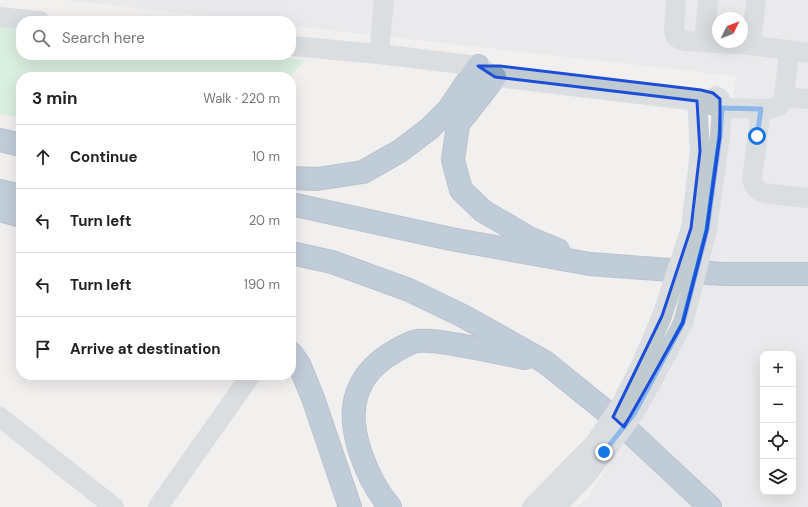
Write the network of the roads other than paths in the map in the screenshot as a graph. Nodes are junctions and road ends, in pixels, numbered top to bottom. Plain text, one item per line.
1 (384, 0) edge
2 (676, 0) edge
3 (708, 0) edge
4 (756, 0) edge
5 (0, 17) edge
6 (16, 19) edge
7 (704, 42) junction
8 (751, 45) junction
9 (296, 46) edge
10 (798, 52) edge
11 (379, 54) junction
12 (486, 72) junction
13 (784, 97) junction
14 (808, 99) edge
15 (697, 102) junction
16 (722, 108) junction
17 (761, 109) junction
18 (0, 139) edge
19 (16, 142) edge
20 (296, 178) edge
21 (0, 191) edge
22 (16, 195) edge
23 (808, 198) edge
24 (296, 205) edge
25 (0, 210) edge
26 (16, 215) edge
27 (699, 229) junction
28 (296, 254) edge
29 (590, 264) junction
30 (808, 274) edge
31 (296, 360) edge
32 (545, 362) junction
33 (649, 369) junction
34 (247, 380) edge
35 (0, 417) edge
36 (356, 435) junction
37 (599, 448) junction
38 (114, 507) edge
39 (158, 507) edge
40 (350, 507) edge
41 (376, 507) edge
42 (390, 507) edge
43 (532, 507) edge
44 (556, 507) edge
45 (710, 507) edge

1 - 11 street
2 - 7 street
3 - 7 street
4 - 8 street
5 - 6 street
7 - 8 street
8 - 10 street
9 - 11 street
10 - 13 street
11 - 12 street
12 - 15 street
12 - 16 street
12 - 20 highway
12 - 29 highway
13 - 14 street
13 - 17 street
15 - 16 street
15 - 27 street
16 - 17 street
16 - 27 street
17 - 23 street
18 - 19 highway
21 - 22 highway
24 - 29 highway
25 - 26 highway
27 - 33 street, bridge
27 - 33 street, bridge
28 - 32 highway
29 - 30 highway
31 - 40 highway
32 - 36 highway
32 - 45 highway
33 - 37 street, bridge
34 - 39 street
35 - 38 street
36 - 41 highway
36 - 42 highway
37 - 43 street
37 - 44 street

